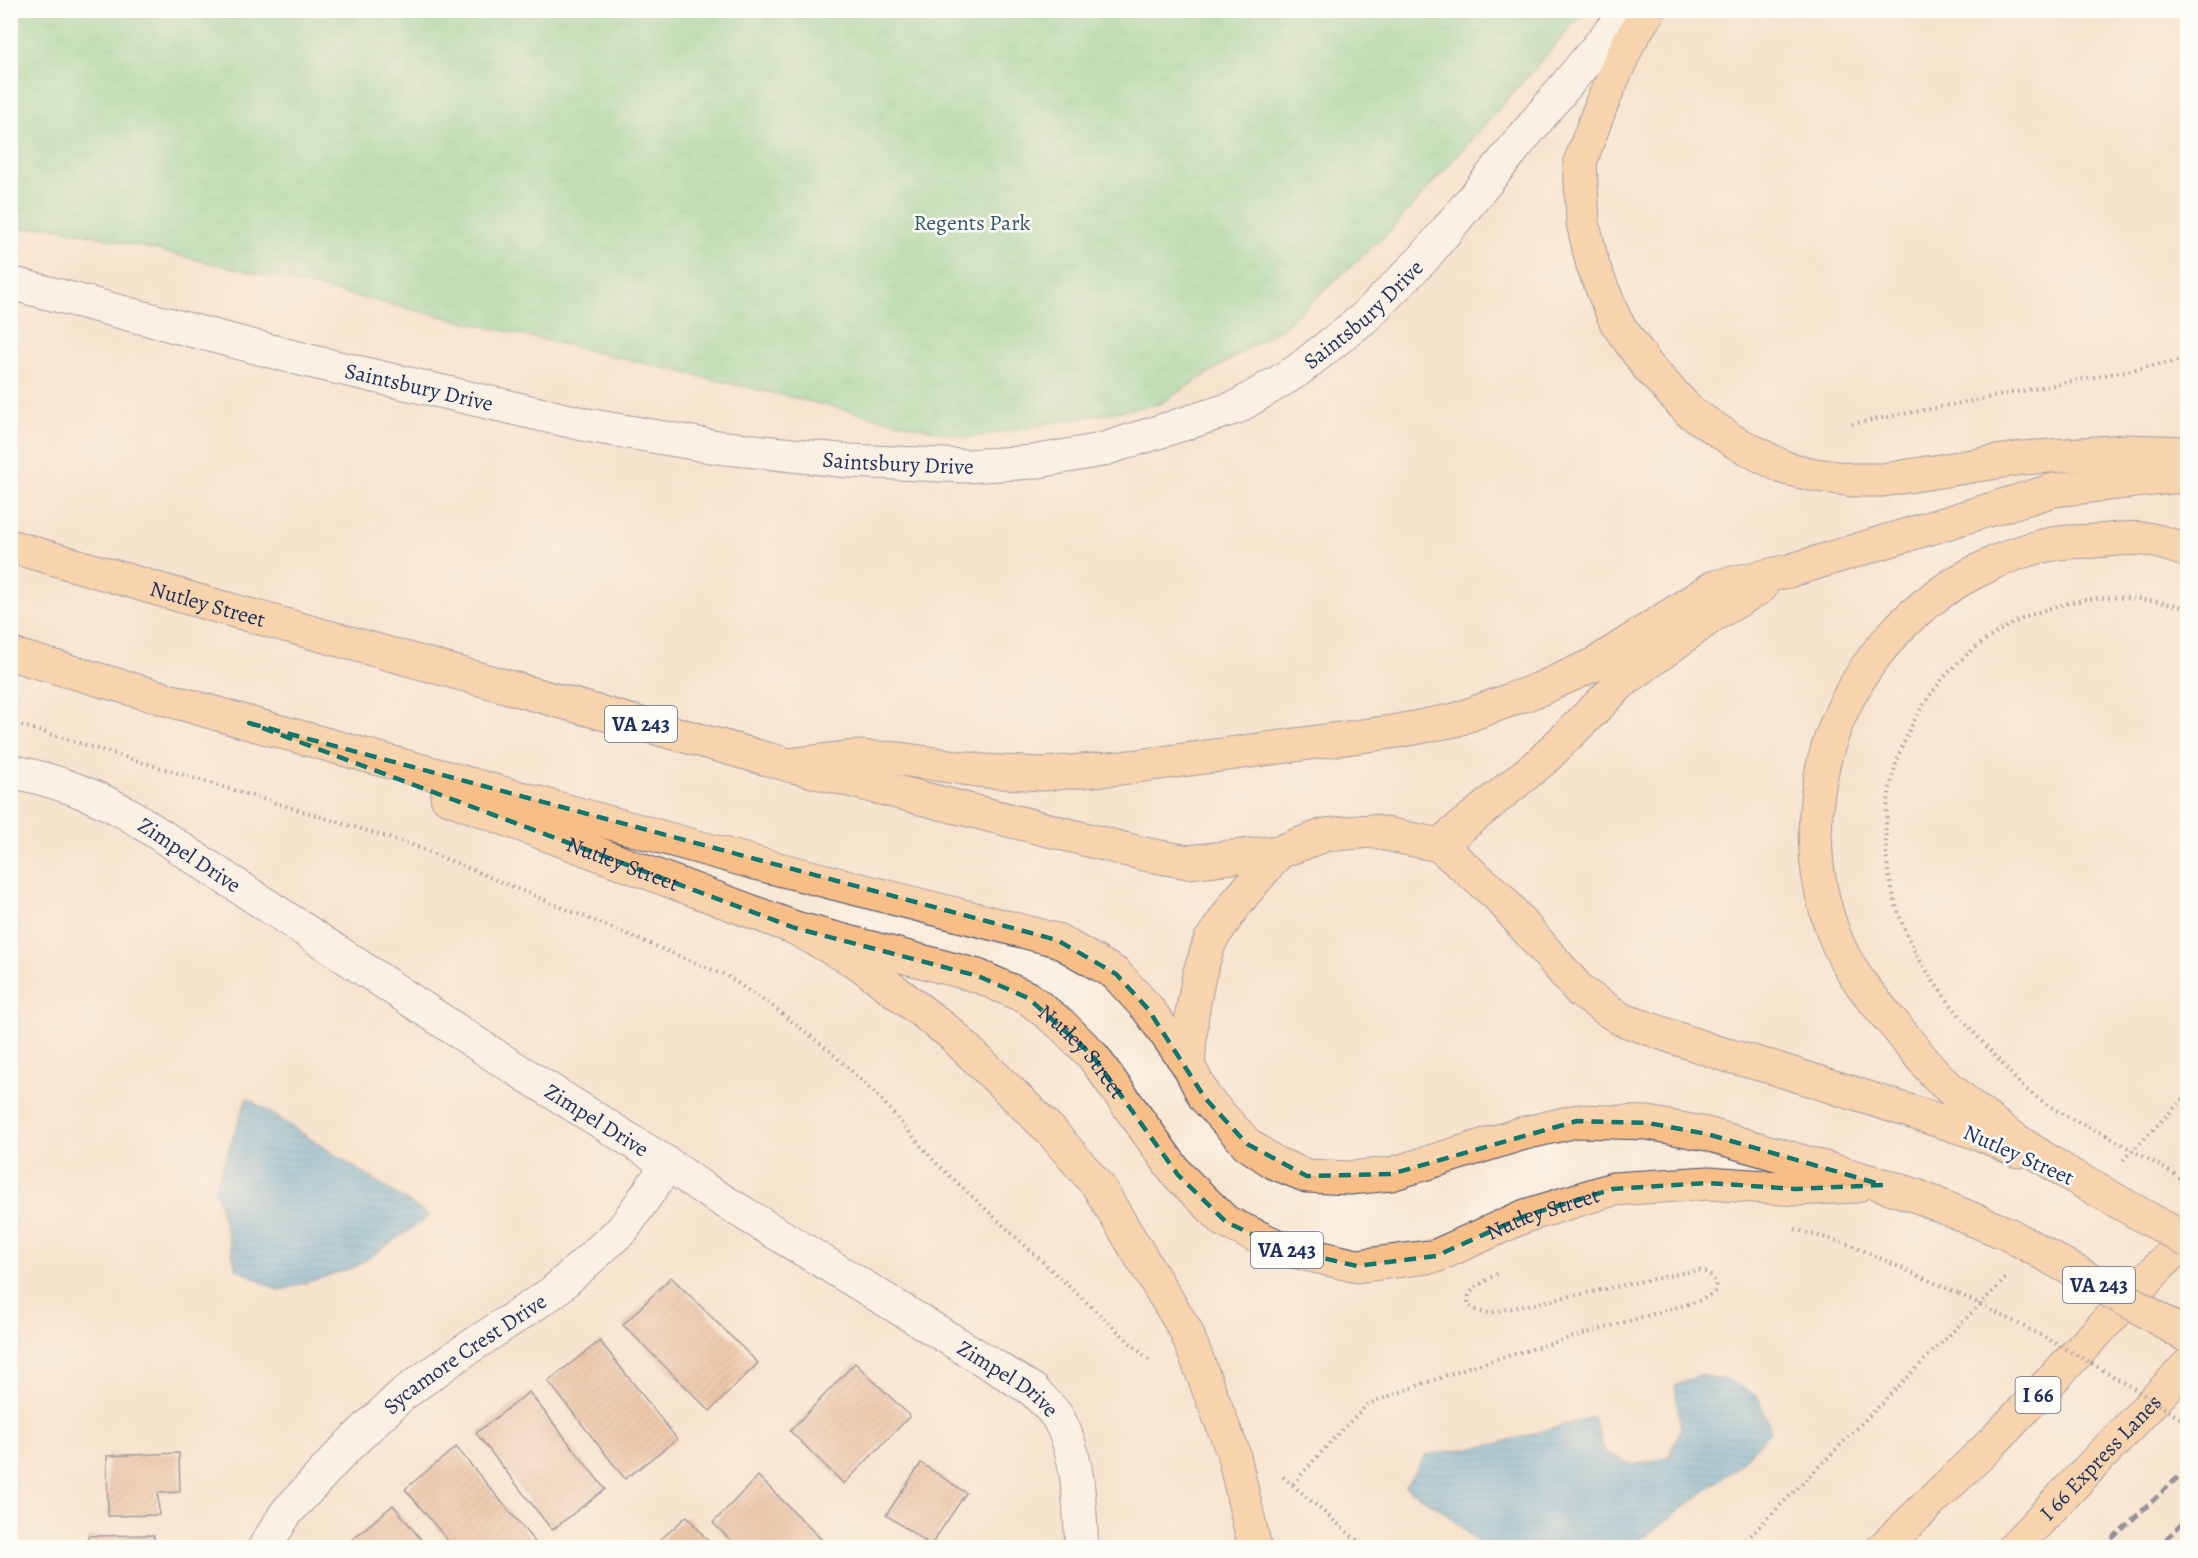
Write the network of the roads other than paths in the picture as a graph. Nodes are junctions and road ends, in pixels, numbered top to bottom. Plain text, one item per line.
1 (1628, 10) edge
2 (1650, 10) edge
3 (10, 283) edge
4 (2187, 453) edge
5 (2187, 475) edge
6 (10, 546) edge
7 (2187, 551) edge
8 (1789, 571) junction
9 (10, 654) edge
10 (249, 723) junction
11 (789, 765) junction
12 (10, 771) edge
13 (1439, 845) junction
14 (1279, 852) junction
15 (795, 928) junction
16 (1188, 1065) junction
17 (668, 1164) junction
18 (2069, 1174) junction
19 (1883, 1185) junction
20 (2187, 1236) edge
21 (2187, 1241) edge
22 (2187, 1337) edge
23 (2187, 1365) edge
24 (264, 1548) edge
25 (1082, 1548) edge
26 (1255, 1548) edge
27 (1883, 1548) edge
28 (2013, 1548) edge

1 - 3 street, Saintsbury Drive
2 - 4 main road
5 - 8 main road
6 - 11 main road, Nutley Street / VA 243
7 - 18 main road
8 - 11 main road
8 - 13 main road
9 - 10 main road, Nutley Street / VA 243
10 - 15 main road, Nutley Street / VA 243
10 - 16 main road, Nutley Street / VA 243
11 - 14 main road, Nutley Street / VA 243
12 - 17 street, Zimpel Drive
13 - 14 main road, Nutley Street / VA 243
13 - 18 main road, Nutley Street / VA 243
14 - 16 main road, Nutley Street
15 - 19 main road, Nutley Street / VA 243
15 - 26 main road
16 - 19 main road, Nutley Street / VA 243
17 - 24 street, Sycamore Crest Drive
17 - 25 street, Zimpel Drive
18 - 21 main road, Nutley Street / VA 243, bridge
19 - 22 main road, Nutley Street / VA 243, bridge
20 - 27 main road, I 66
23 - 28 main road, I 66 Express Lanes

